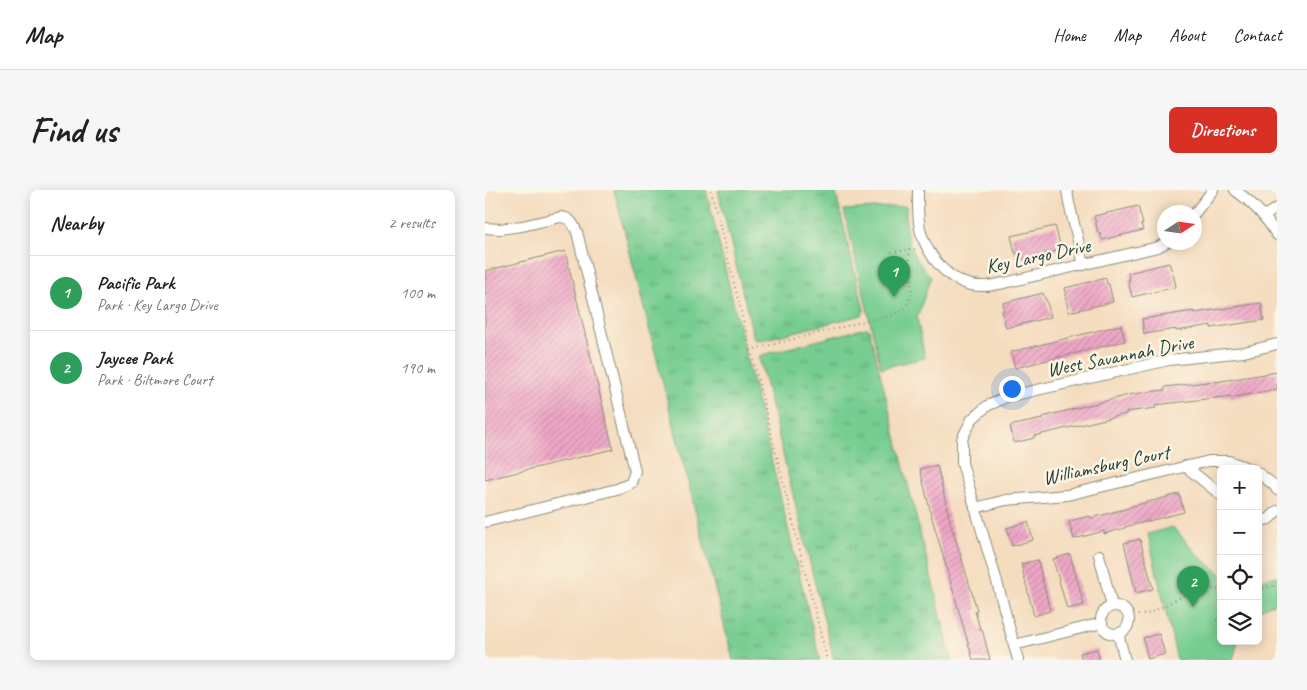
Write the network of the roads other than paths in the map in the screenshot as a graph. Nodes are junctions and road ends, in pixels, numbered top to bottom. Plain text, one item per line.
1 (917, 190) edge
2 (1067, 190) edge
3 (1213, 190) edge
4 (1235, 190) edge
5 (1202, 205) edge
6 (1277, 208) edge
7 (1264, 216) junction
8 (485, 228) edge
9 (1277, 235) edge
10 (1157, 247) edge
11 (1084, 265) junction
12 (1277, 344) edge
13 (1240, 465) edge
14 (1185, 466) junction
15 (1262, 476) edge
16 (1277, 490) edge
17 (1217, 492) edge
18 (975, 508) junction
19 (1277, 511) edge
20 (1262, 520) edge
21 (485, 522) edge
22 (1099, 555) dead end
23 (1112, 606) junction
24 (1102, 622) junction
25 (1118, 633) junction
26 (1014, 644) junction
27 (1018, 660) edge
28 (1125, 660) edge

1 - 11 street, Key Largo Drive
2 - 11 street
3 - 5 street
4 - 7 street
6 - 7 street
7 - 9 street
8 - 21 street
10 - 11 street, Key Largo Drive
12 - 18 street, West Savannah Drive
13 - 14 street, Williamsburg Court
14 - 17 street, Williamsburg Court
14 - 18 street, Williamsburg Court
15 - 16 street
18 - 26 street, West Savannah Drive
19 - 20 street
22 - 23 street
23 - 24 street
23 - 25 street
24 - 25 street
24 - 26 street
25 - 28 street
26 - 27 street, West Savannah Drive

